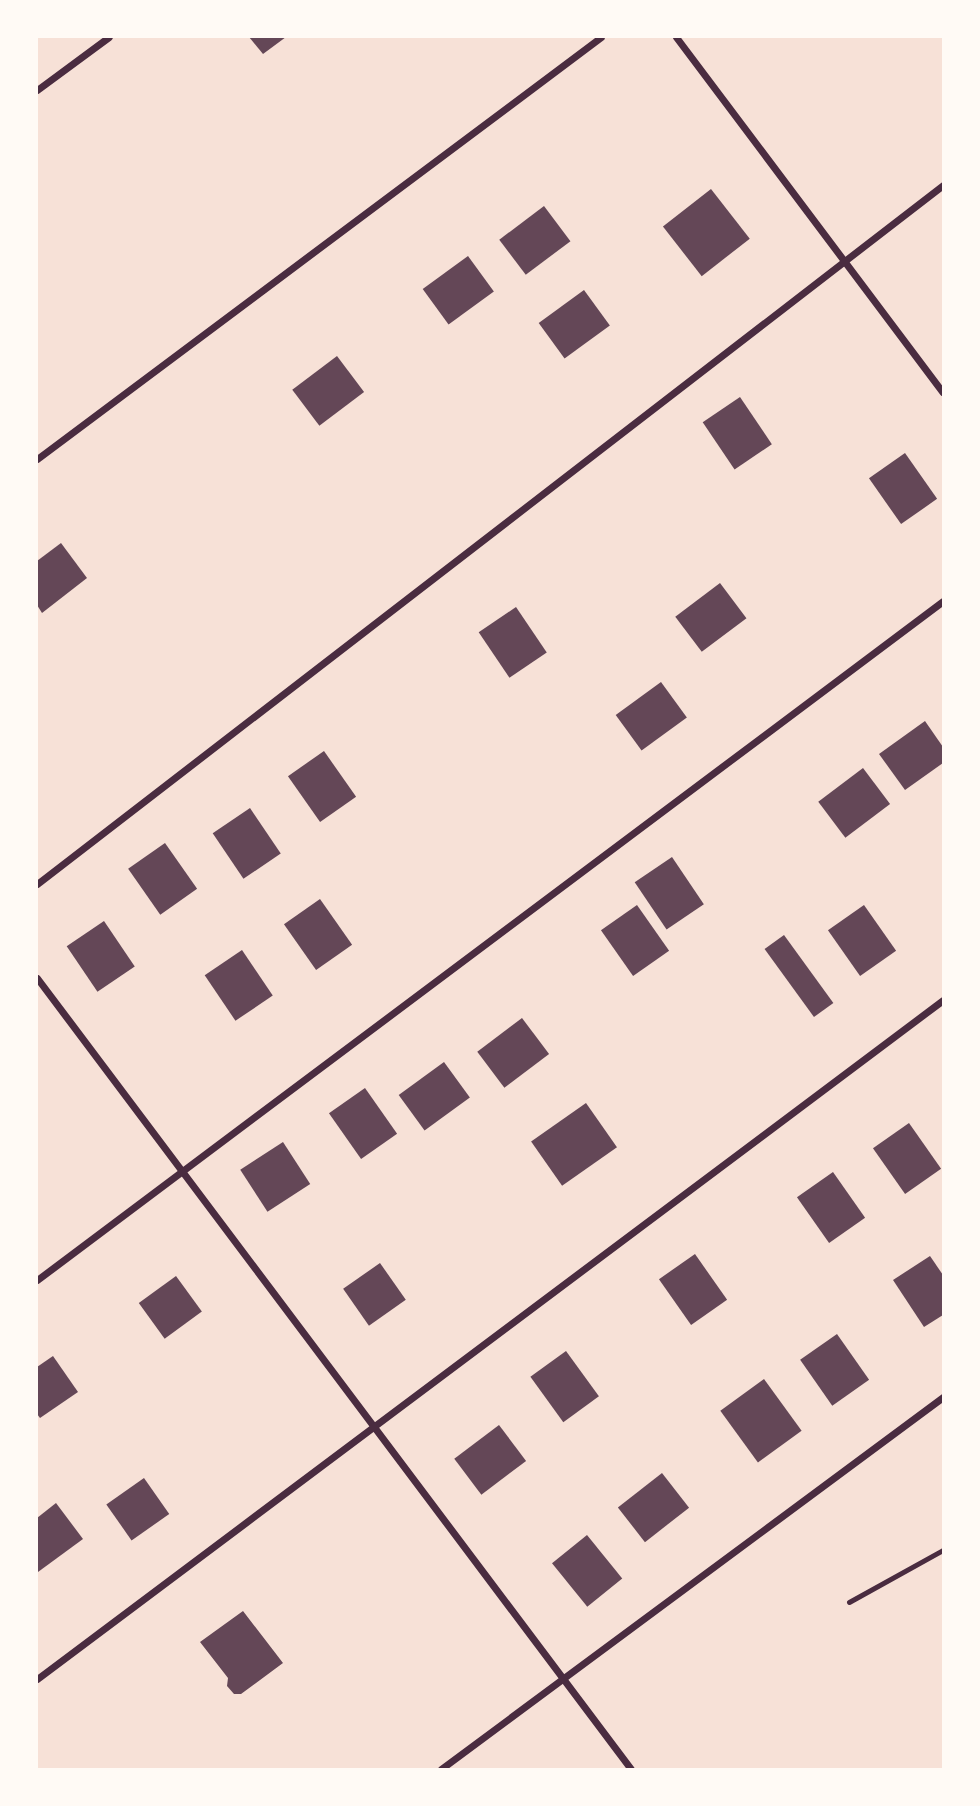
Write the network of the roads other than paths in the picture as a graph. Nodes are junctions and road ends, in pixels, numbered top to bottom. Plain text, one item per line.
1 (109, 37) edge
2 (601, 37) edge
3 (676, 37) edge
4 (37, 90) edge
5 (943, 185) edge
6 (844, 259) junction
7 (943, 392) edge
8 (37, 459) edge
9 (943, 601) edge
10 (37, 884) edge
11 (37, 978) edge
12 (943, 1000) edge
13 (182, 1171) junction
14 (37, 1280) edge
15 (943, 1397) edge
16 (376, 1428) junction
17 (943, 1550) edge
18 (849, 1602) dead end
19 (563, 1678) junction
20 (37, 1679) edge
21 (441, 1769) edge
22 (631, 1769) edge

1 - 4 street
2 - 8 street
3 - 6 street
5 - 6 street
6 - 7 street
6 - 10 street
9 - 13 street
11 - 13 street
12 - 16 street
13 - 14 street
13 - 16 street
15 - 19 street
16 - 19 street
16 - 20 street
17 - 18 lane
19 - 21 street
19 - 22 street

